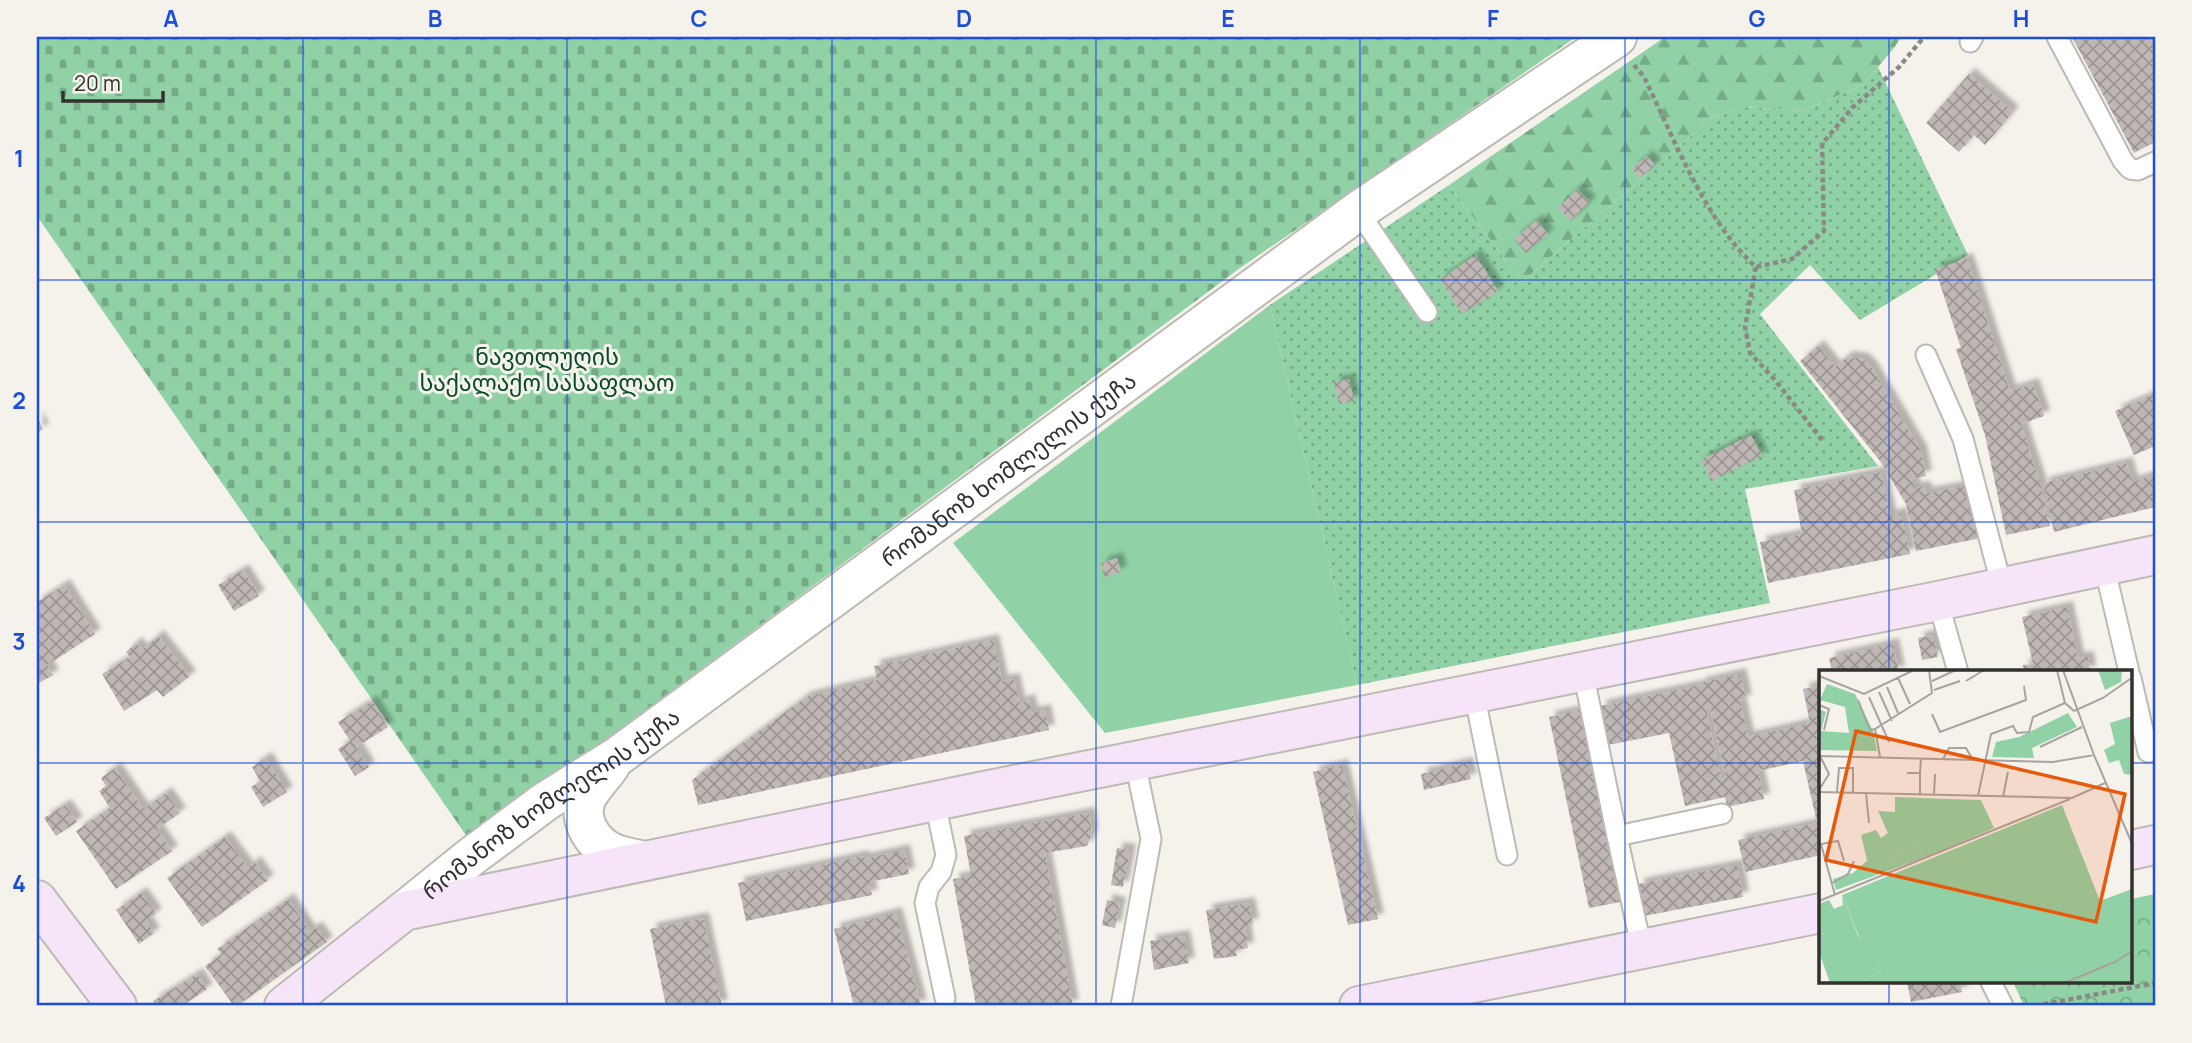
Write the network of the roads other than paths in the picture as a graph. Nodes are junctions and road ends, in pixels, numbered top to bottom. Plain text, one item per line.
1 (2057, 37) edge
2 (1615, 38) edge
3 (2155, 162) edge
4 (1358, 211) junction
5 (1427, 312) dead end
6 (1926, 355) dead end
7 (2155, 555) edge
8 (2105, 565) junction
9 (2002, 587) junction
10 (1938, 601) junction
11 (1957, 670) edge
12 (2129, 670) edge
13 (1583, 672) junction
14 (2132, 682) edge
15 (1474, 694) junction
16 (2155, 750) edge
17 (618, 755) junction
18 (1135, 762) junction
19 (935, 802) junction
20 (1722, 814) dead end
21 (1617, 836) junction
22 (2155, 845) edge
23 (2132, 850) edge
24 (1507, 855) dead end
25 (643, 861) junction
26 (37, 900) edge
27 (404, 911) junction
28 (1819, 913) edge
29 (1642, 950) junction
30 (1992, 984) edge
31 (1468, 995) edge
32 (945, 998) dead end
33 (117, 1006) edge
34 (284, 1006) edge
35 (1121, 1006) edge
36 (1359, 1006) edge
37 (2003, 1006) edge

1 - 3 lane
2 - 4 street, რომანოზ ხომლელის ქუჩა
4 - 5 lane
4 - 17 street, რომანოზ ხომლელის ქუჩა
6 - 9 lane
7 - 8 main road
8 - 9 main road
8 - 12 lane
9 - 10 main road
10 - 11 lane
10 - 13 main road
13 - 15 main road
13 - 21 lane
14 - 16 lane
15 - 18 main road
15 - 24 lane
17 - 25 street
17 - 27 street, რომანოზ ხომლელის ქუჩა
18 - 19 main road
18 - 35 lane
19 - 25 main road
19 - 32 lane
20 - 21 lane
21 - 29 lane
22 - 23 main road
25 - 27 main road
26 - 33 main road
27 - 34 main road
28 - 29 main road
29 - 31 main road
30 - 37 lane
31 - 36 main road

